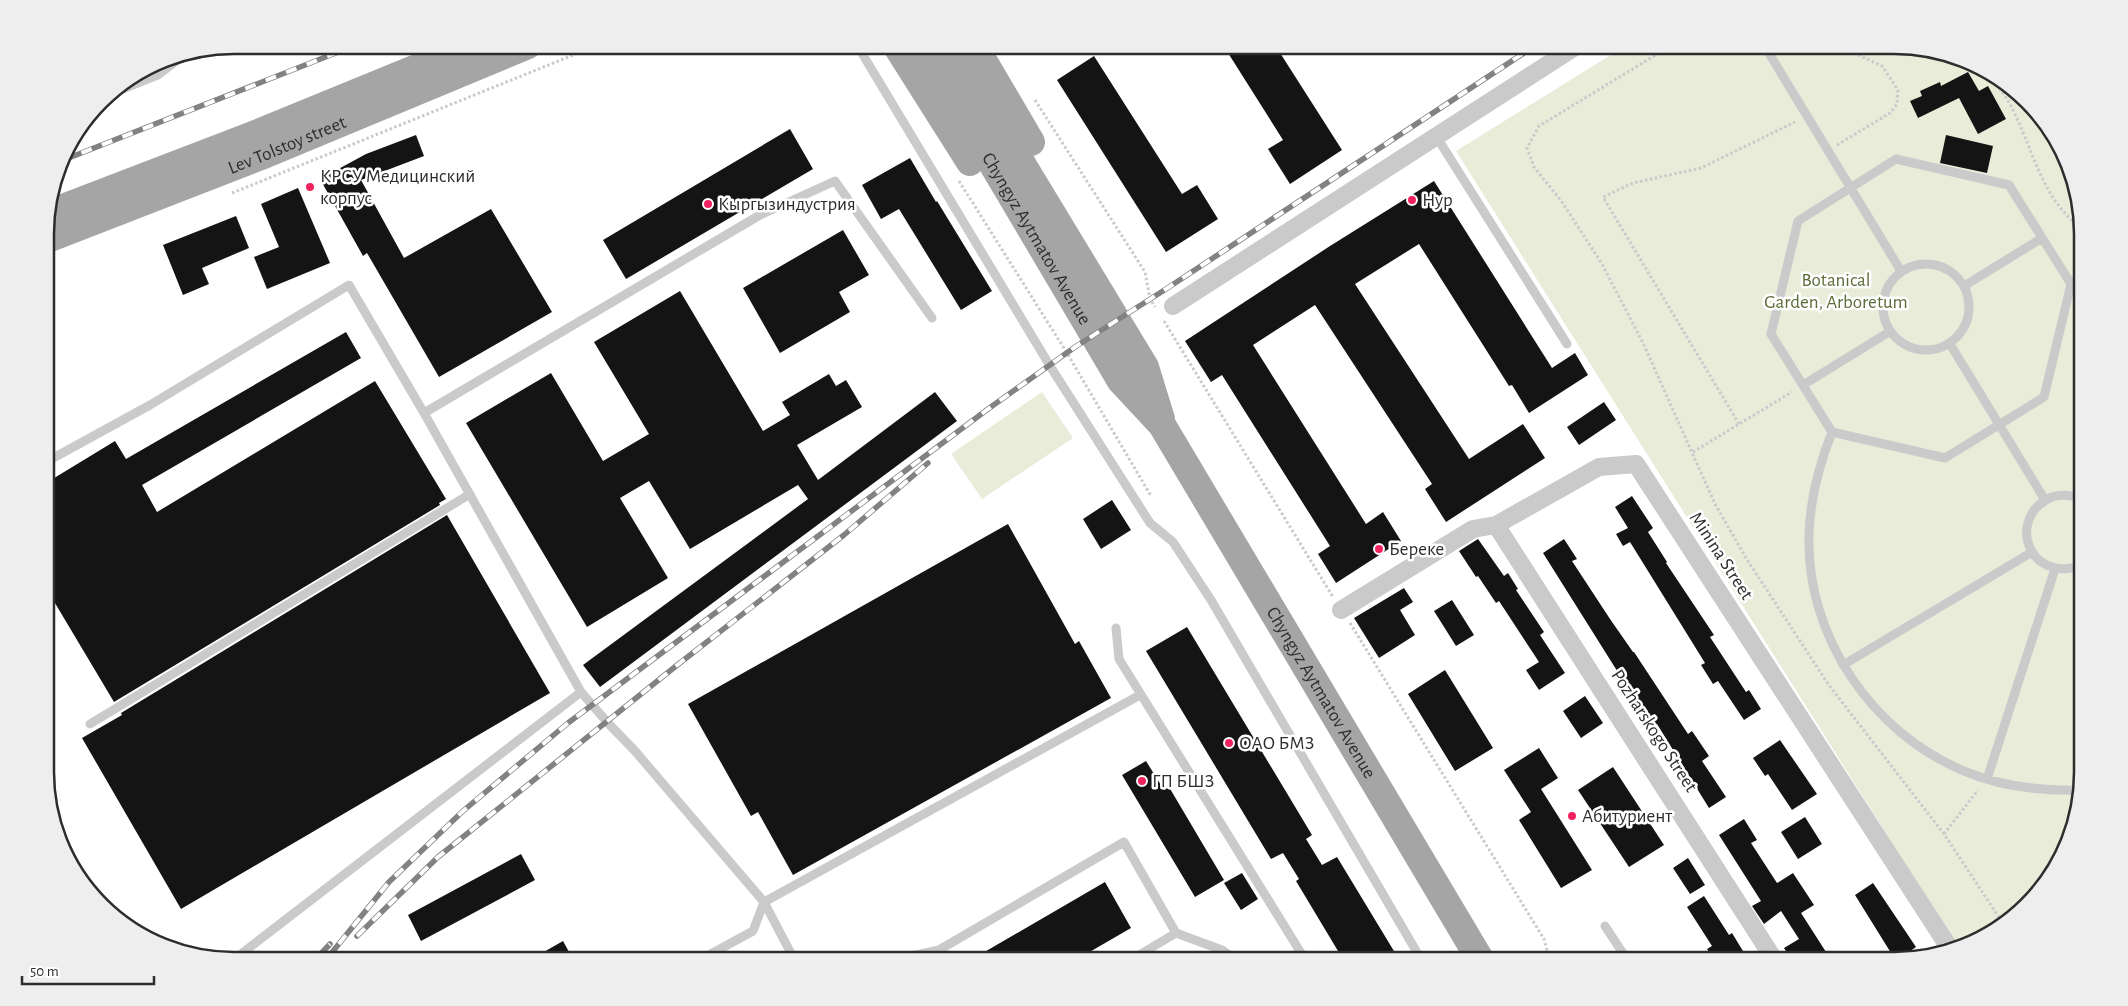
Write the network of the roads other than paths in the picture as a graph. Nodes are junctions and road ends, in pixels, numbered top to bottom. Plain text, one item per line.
1 (451, 54) edge
2 (506, 54) edge
3 (862, 54) edge
4 (902, 54) edge
5 (927, 54) edge
6 (955, 54) edge
7 (979, 54) edge
8 (1564, 54) edge
9 (1769, 54) edge
10 (1436, 136) junction
11 (1851, 188) junction
12 (55, 211) edge
13 (54, 237) edge
14 (2042, 238) junction
15 (1901, 271) junction
16 (2070, 284) junction
17 (2074, 284) edge
18 (1964, 286) junction
19 (1103, 296) junction
20 (1080, 310) junction
21 (1163, 310) road end
22 (932, 318) dead end
23 (1889, 332) junction
24 (1567, 344) dead end
25 (1950, 344) junction
26 (1803, 385) junction
27 (424, 413) junction
28 (1162, 425) junction
29 (1999, 425) junction
30 (1832, 432) junction
31 (54, 458) edge
32 (470, 494) junction
33 (2074, 497) edge
34 (2045, 500) junction
35 (1496, 525) junction
36 (2032, 552) junction
37 (2074, 568) edge
38 (2055, 569) junction
39 (1341, 610) road end
40 (1116, 628) dead end
41 (1843, 665) junction
42 (581, 692) junction
43 (1140, 695) junction
44 (90, 724) dead end
45 (1986, 779) junction
46 (2074, 790) edge
47 (764, 902) junction
48 (1605, 926) dead end
49 (1176, 933) junction
50 (1947, 944) edge
51 (939, 950) joint
52 (244, 952) edge
53 (714, 952) edge
54 (790, 952) edge
55 (930, 952) edge
56 (1144, 952) edge
57 (1225, 952) edge
58 (1300, 952) edge
59 (1417, 952) edge
60 (1476, 952) edge
61 (1622, 952) edge
62 (1769, 952) edge

1 - 12 main road, Lev Tolstoy street
2 - 13 main road, Lev Tolstoy street
3 - 59 lane
4 - 20 main road
5 - 20 main road, Chyngyz Aytmatov Avenue
6 - 19 main road, Chyngyz Aytmatov Avenue
7 - 19 main road
8 - 10 street
9 - 11 lane
10 - 21 street
10 - 24 lane
11 - 14 lane
11 - 15 lane
11 - 26 lane
14 - 16 lane
14 - 18 lane
15 - 18 lane
15 - 23 lane
16 - 17 lane
16 - 29 lane
18 - 25 lane
19 - 28 main road, Chyngyz Aytmatov Avenue
20 - 28 main road, Chyngyz Aytmatov Avenue
22 - 27 lane
23 - 25 lane
23 - 26 lane
25 - 29 lane
26 - 30 lane
27 - 31 lane
27 - 32 lane
28 - 60 main road, Chyngyz Aytmatov Avenue
29 - 30 lane
29 - 34 lane
30 - 41 lane
32 - 42 lane
32 - 44 lane
33 - 34 lane
34 - 36 lane
35 - 39 street, Minina Street
35 - 50 street, Minina Street
35 - 62 street, Pozharskogo Street
36 - 38 lane
36 - 41 lane
37 - 38 lane
38 - 45 lane
40 - 43 lane
41 - 45 lane
42 - 47 lane
42 - 52 lane
43 - 47 lane
43 - 58 lane
45 - 46 lane
47 - 53 lane
47 - 54 lane
48 - 61 lane
49 - 51 lane
49 - 56 lane
49 - 57 lane
51 - 55 lane

